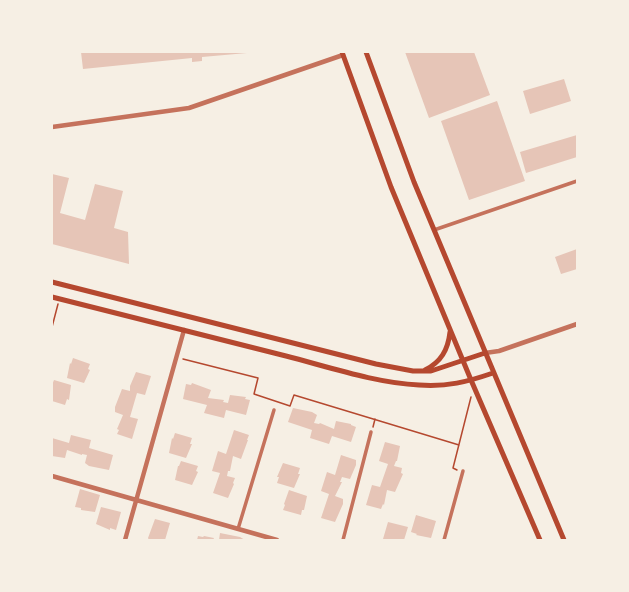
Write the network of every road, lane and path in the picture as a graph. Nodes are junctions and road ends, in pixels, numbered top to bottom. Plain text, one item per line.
1 (366, 52) edge
2 (343, 53) edge
3 (52, 127) edge
4 (577, 181) edge
5 (434, 230) junction
6 (52, 282) edge
7 (52, 296) edge
8 (60, 298) junction
9 (577, 324) edge
10 (52, 327) edge
11 (184, 330) junction
12 (451, 331) junction
13 (485, 353) junction
14 (176, 357) junction
15 (463, 361) junction
16 (424, 371) junction
17 (493, 373) junction
18 (472, 383) junction
19 (274, 410) dead end
20 (371, 432) dead end
21 (459, 445) junction
22 (463, 471) joint
23 (52, 476) edge
24 (136, 500) junction
25 (238, 529) junction
26 (125, 540) edge
27 (277, 540) edge
28 (343, 540) edge
29 (444, 540) edge
30 (540, 540) edge
31 (564, 540) edge

1 - 5 main road
2 - 3 street
2 - 12 main road
4 - 5 street
5 - 13 main road
6 - 16 main road
7 - 8 main road
8 - 10 path
8 - 11 main road
9 - 13 street
11 - 14 street
11 - 18 main road
12 - 15 main road
12 - 16 main road
13 - 15 main road
13 - 17 main road
14 - 21 path
14 - 24 street
15 - 16 main road
15 - 18 main road
17 - 18 main road
17 - 31 main road
18 - 21 path
18 - 30 main road
19 - 25 street
20 - 28 street
21 - 22 path
22 - 29 street
23 - 24 street
24 - 25 street
24 - 26 street
25 - 27 street

